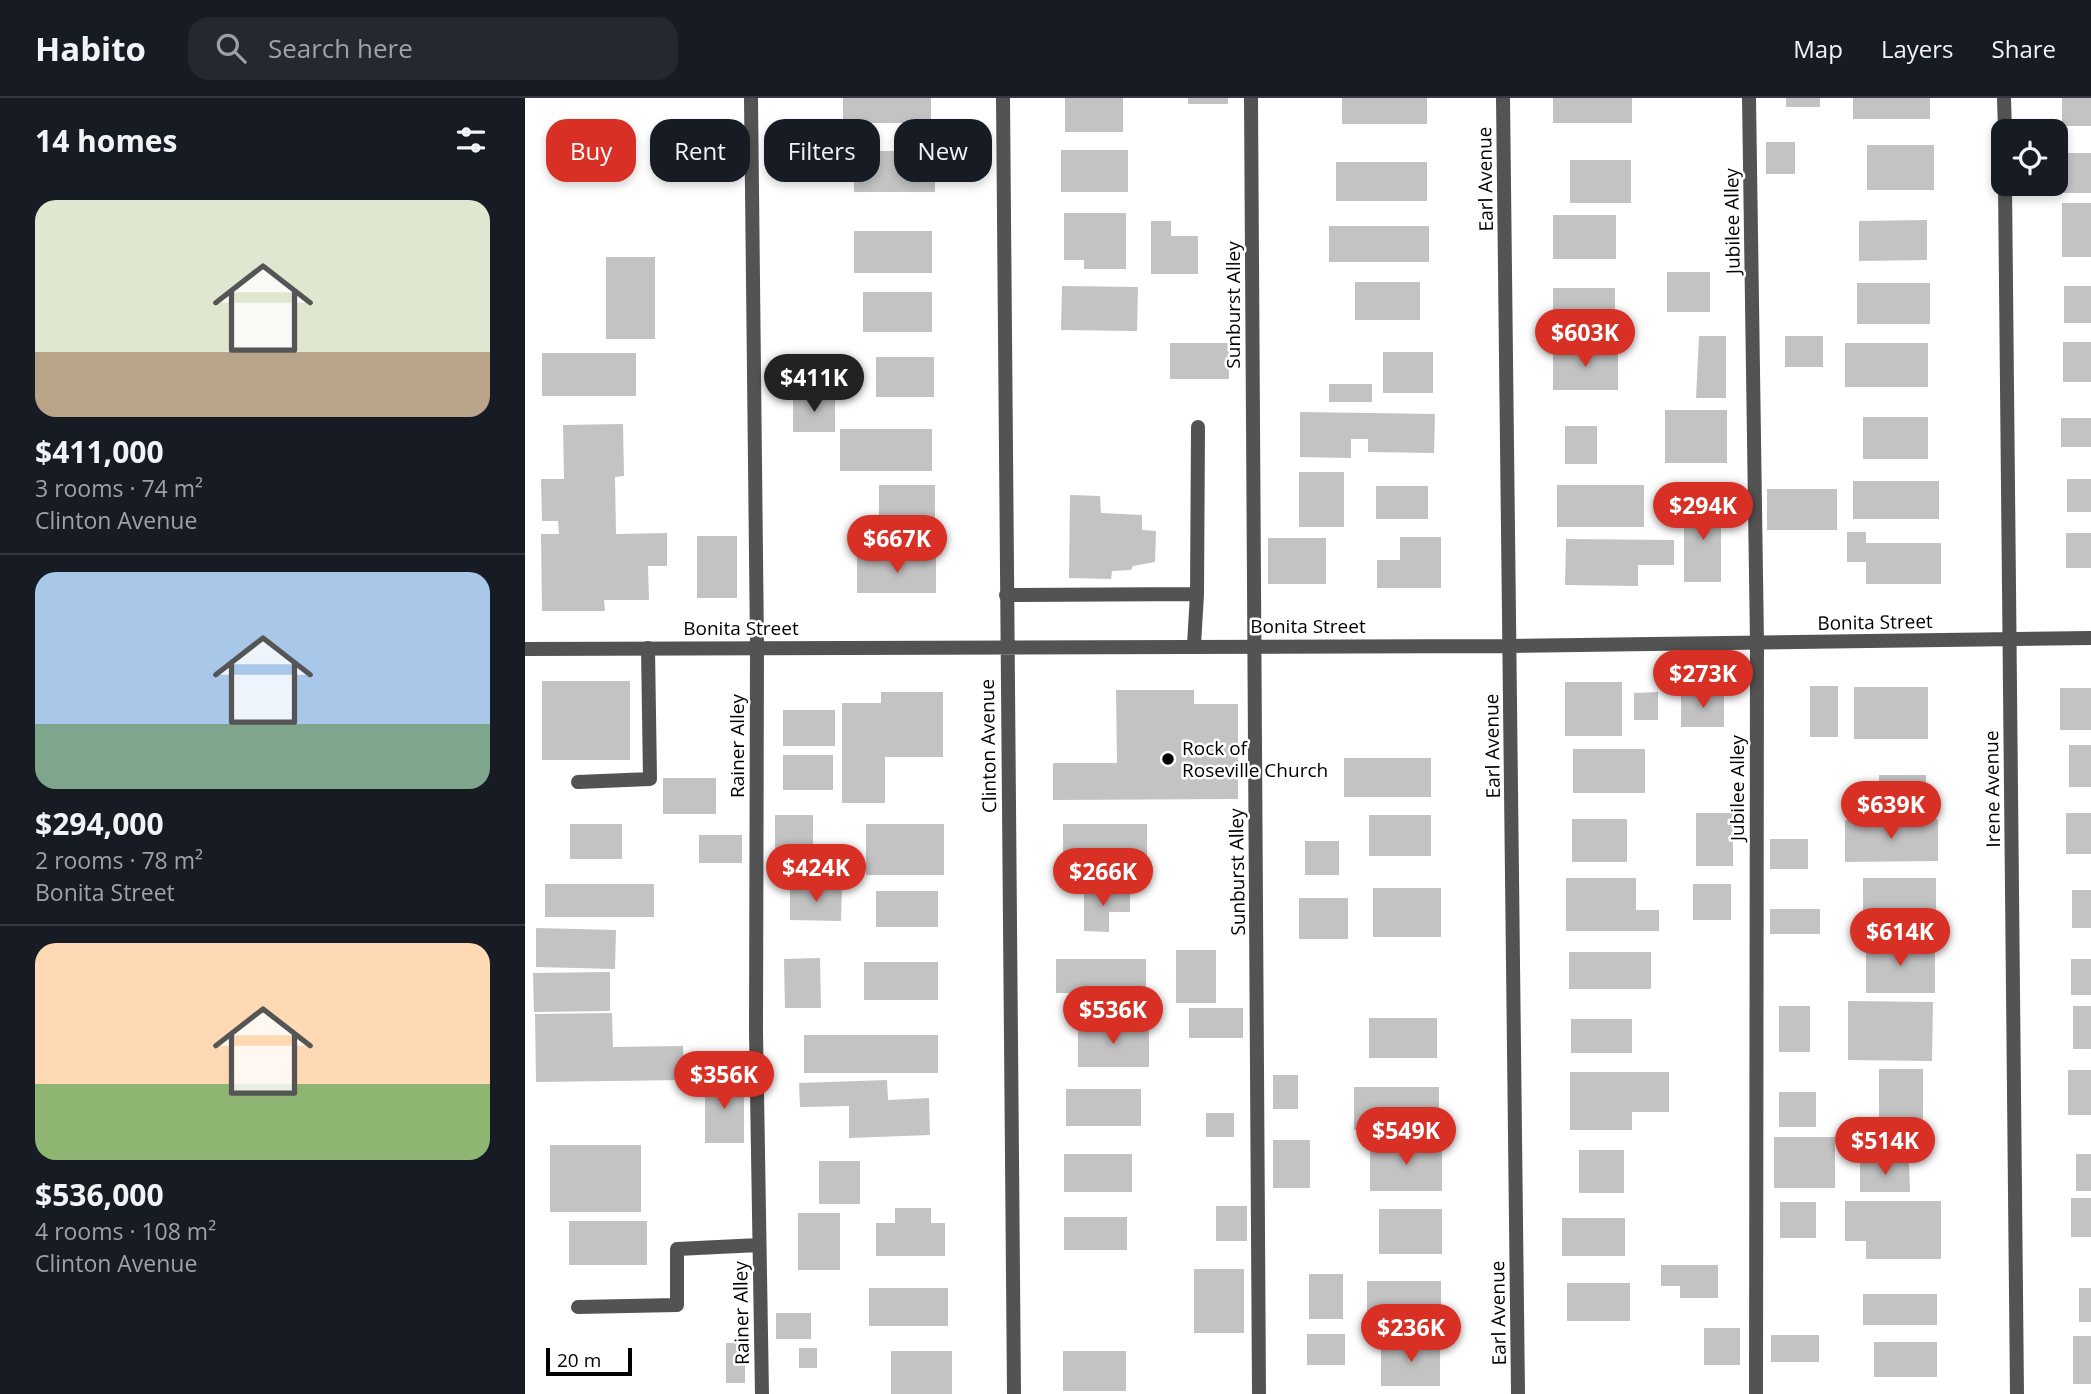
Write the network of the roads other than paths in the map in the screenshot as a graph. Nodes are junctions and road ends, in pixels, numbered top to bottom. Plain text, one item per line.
1 (751, 98) edge
2 (1003, 98) edge
3 (1251, 98) edge
4 (1503, 98) edge
5 (1749, 98) edge
6 (2004, 98) edge
7 (2004, 119) edge
8 (2005, 196) edge
9 (1198, 427) dead end
10 (1197, 594) junction
11 (1006, 595) junction
12 (2091, 638) edge
13 (2009, 639) junction
14 (1757, 643) junction
15 (1194, 645) junction
16 (1255, 645) junction
17 (1007, 646) junction
18 (1510, 646) junction
19 (757, 647) junction
20 (648, 648) junction
21 (525, 649) edge
22 (577, 782) dead end
23 (759, 1245) junction
24 (577, 1307) dead end
25 (762, 1394) edge
26 (1014, 1394) edge
27 (1259, 1394) edge
28 (1518, 1394) edge
29 (1756, 1394) edge
30 (2017, 1394) edge

1 - 19 street, Rainer Alley
2 - 11 street, Clinton Avenue
3 - 16 street, Sunburst Alley
4 - 18 street, Earl Avenue
5 - 14 street, Jubilee Alley
6 - 7 street
8 - 13 street, Irene Avenue
9 - 10 street
10 - 11 street
10 - 15 street
11 - 17 street, Clinton Avenue
12 - 13 street, Bonita Street
13 - 14 street, Bonita Street
13 - 30 street, Irene Avenue
14 - 18 street, Bonita Street
14 - 29 street, Jubilee Alley
15 - 16 street, Bonita Street
15 - 17 street, Bonita Street
16 - 18 street, Bonita Street
16 - 27 street, Sunburst Alley
17 - 19 street, Bonita Street
17 - 26 street, Clinton Avenue
18 - 28 street, Earl Avenue
19 - 20 street, Bonita Street
19 - 23 street, Rainer Alley
20 - 21 street, Bonita Street
20 - 22 street
23 - 24 street
23 - 25 street, Rainer Alley

